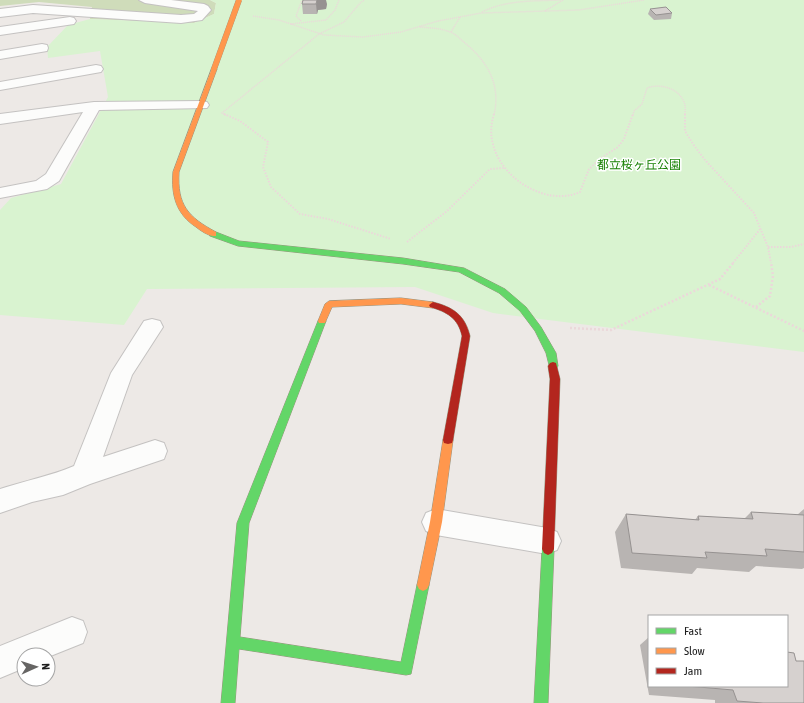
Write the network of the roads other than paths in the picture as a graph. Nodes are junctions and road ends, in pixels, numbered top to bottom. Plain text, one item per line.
1 (145, 0) edge
2 (240, 0) edge
3 (0, 13) edge
4 (97, 14) junction
5 (0, 31) edge
6 (42, 48) dead end
7 (0, 55) edge
8 (96, 68) dead end
9 (0, 86) edge
10 (202, 105) junction
11 (94, 106) junction
12 (0, 119) edge
13 (0, 193) edge
14 (152, 326) dead end
15 (155, 450) dead end
16 (84, 474) junction
17 (0, 501) edge
18 (436, 522) junction
19 (547, 541) junction
20 (72, 632) dead end
21 (233, 642) junction
22 (0, 662) edge
23 (228, 703) edge
24 (541, 703) edge

1 - 4 street
2 - 10 street, bridge
3 - 4 street
4 - 5 street
6 - 7 street
8 - 9 street
10 - 11 street
10 - 19 street
11 - 12 street
11 - 13 street
14 - 16 street
15 - 16 street
16 - 17 street
18 - 19 street
18 - 21 street
18 - 21 street
19 - 24 street
20 - 22 street
21 - 23 street

